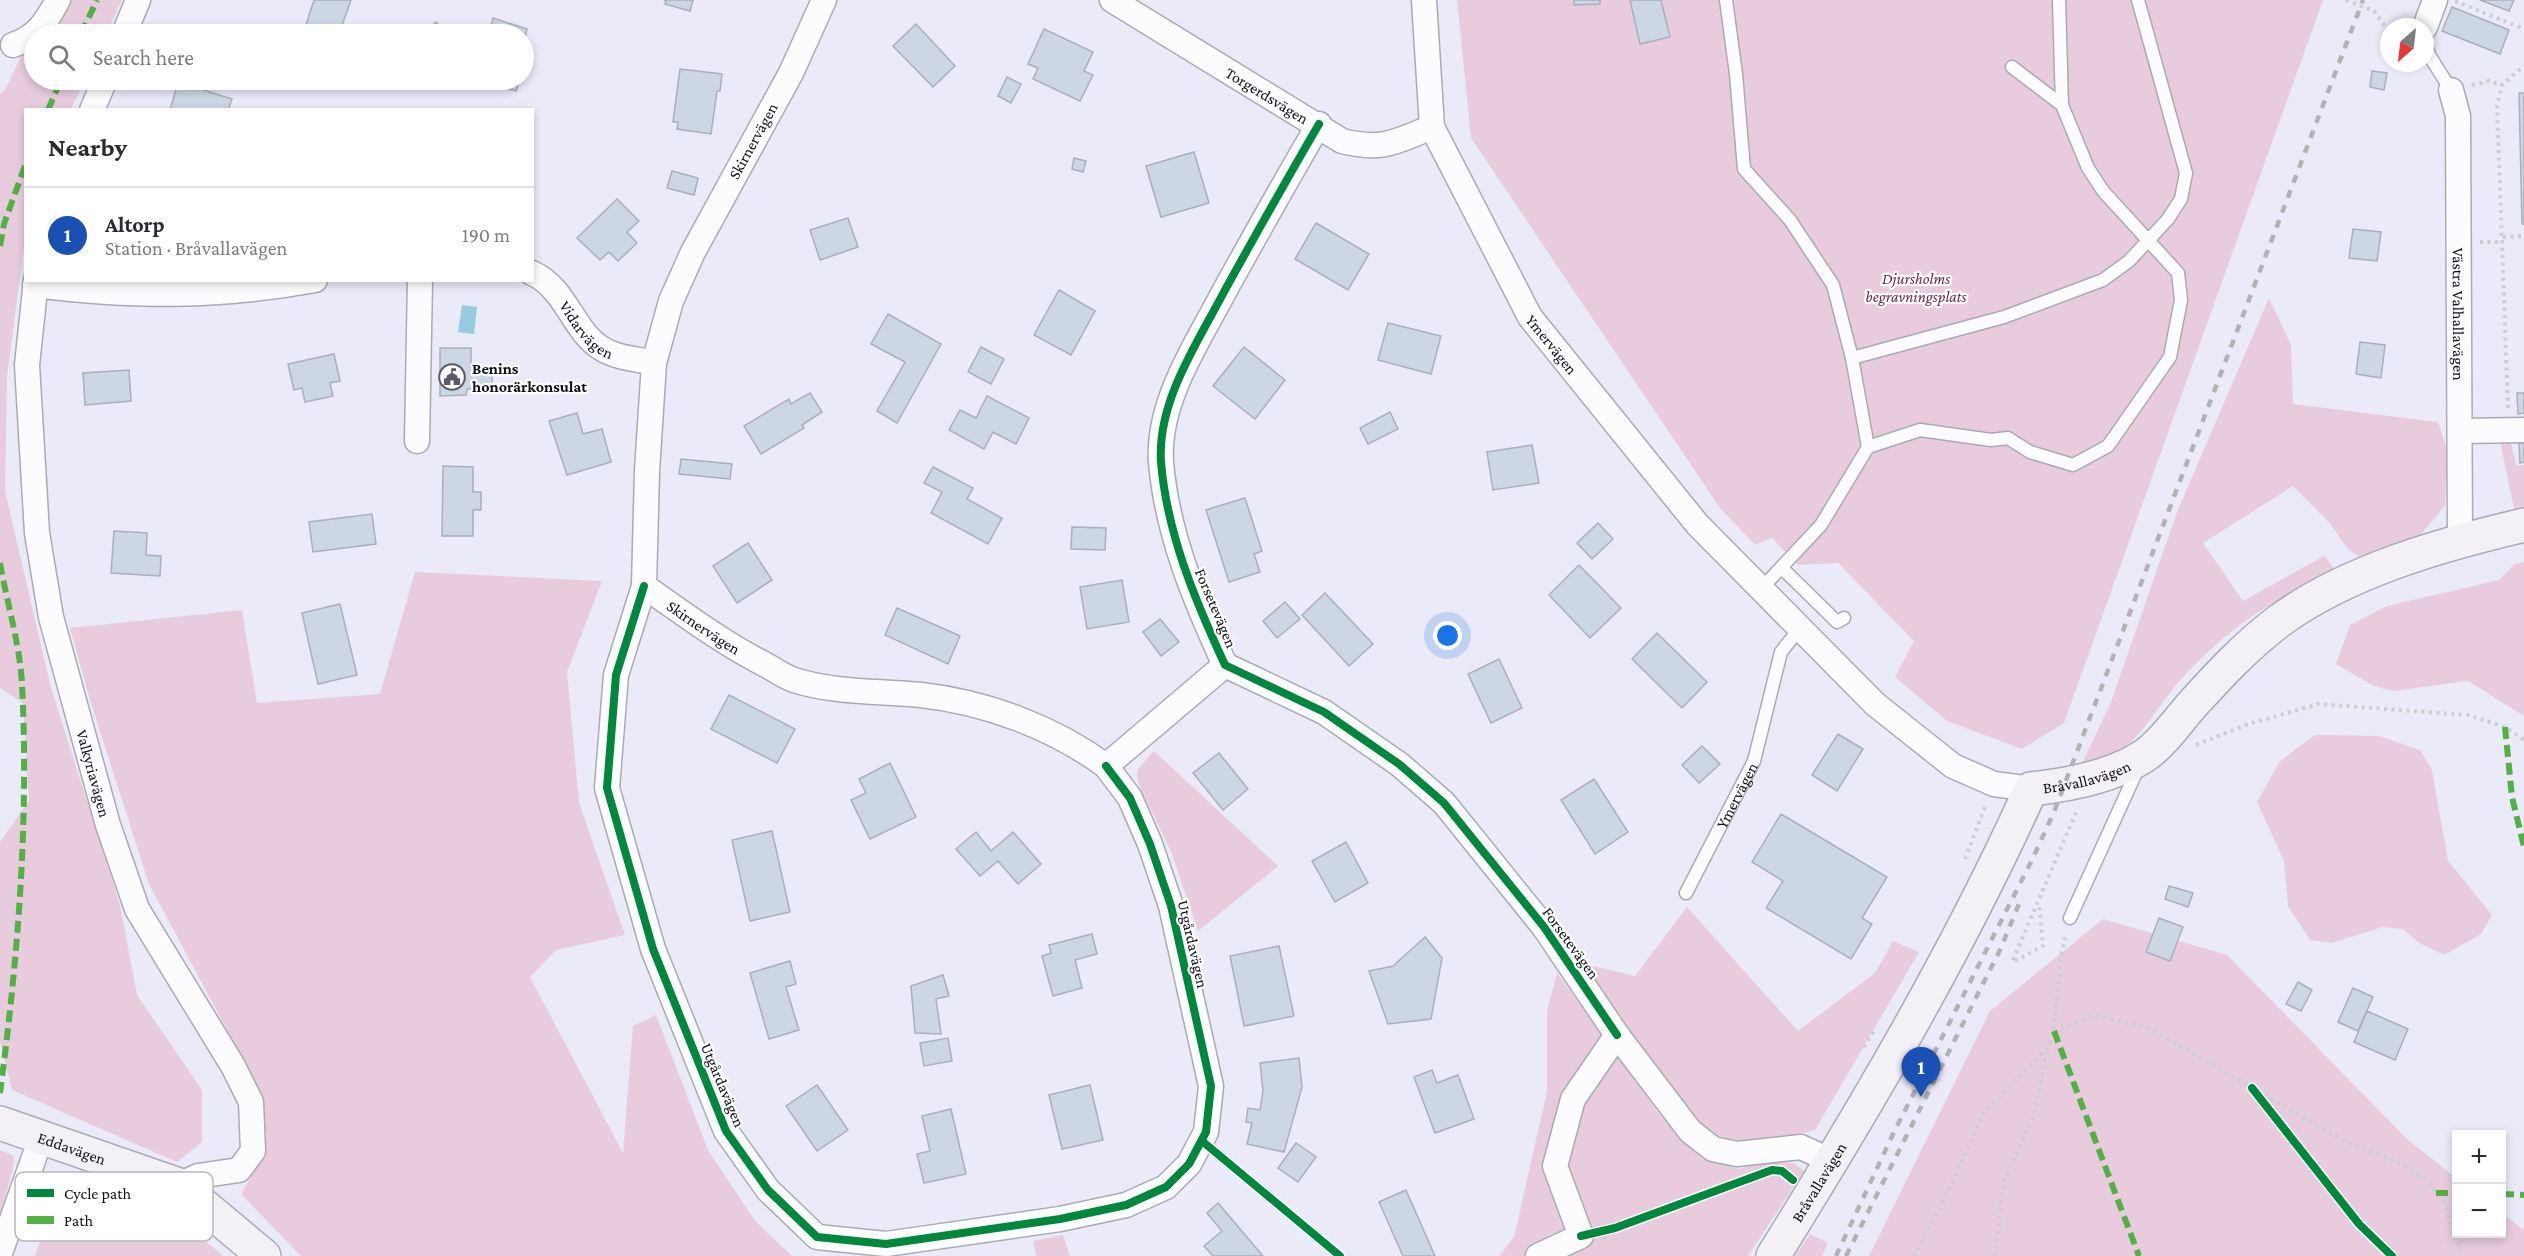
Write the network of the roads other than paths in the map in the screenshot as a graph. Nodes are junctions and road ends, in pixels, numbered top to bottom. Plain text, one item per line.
1 (58, 0) edge
2 (138, 0) edge
3 (824, 0) edge
4 (1112, 0) edge
5 (1424, 0) edge
6 (1726, 0) edge
7 (2059, 0) edge
8 (2138, 0) edge
9 (2435, 0) edge
10 (2428, 18) edge
11 (45, 24) edge
12 (128, 24) edge
13 (24, 42) edge
14 (13, 45) dead end
15 (2434, 64) edge
16 (2012, 67) dead end
17 (101, 90) edge
18 (2451, 90) joint
19 (2062, 105) junction
20 (93, 108) edge
21 (1319, 124) junction
22 (1432, 127) junction
23 (2150, 241) junction
24 (534, 274) edge
25 (303, 282) edge
26 (420, 282) edge
27 (36, 283) edge
28 (1852, 358) junction
29 (654, 363) junction
30 (2516, 430) edge
31 (2460, 431) junction
32 (417, 441) dead end
33 (1868, 447) junction
34 (2524, 525) edge
35 (2460, 540) junction
36 (1782, 568) junction
37 (645, 586) junction
38 (1761, 589) junction
39 (1844, 618) dead end
40 (1800, 628) junction
41 (1225, 665) junction
42 (2143, 757) junction
43 (1106, 766) junction
44 (2031, 789) junction
45 (1686, 893) dead end
46 (2070, 918) road end
47 (1617, 1035) junction
48 (0, 1123) edge
49 (41, 1138) junction
50 (1831, 1161) junction
51 (29, 1172) edge
52 (141, 1172) edge
53 (213, 1174) edge
54 (15, 1211) edge
55 (213, 1213) edge
56 (0, 1253) edge
57 (264, 1256) edge
58 (1538, 1256) edge
59 (1773, 1256) edge

1 - 11 street
2 - 12 street
3 - 29 street, Skirnervägen
4 - 21 street, Torgerdsvägen
5 - 22 street, Ymervägen
6 - 28 lane
7 - 19 lane
8 - 23 lane
9 - 10 street
13 - 14 street
15 - 18 lane
16 - 19 lane
17 - 20 street
18 - 31 street, Västra Valhallavägen
19 - 23 lane
21 - 22 street, Torgerdsvägen
21 - 41 street, Forsetevägen
22 - 38 street, Ymervägen
23 - 28 lane
23 - 33 lane
24 - 29 street, Vidarvägen
25 - 27 street
26 - 32 street
27 - 53 street, Valkyriavägen
28 - 33 lane
29 - 37 street, Skirnervägen
30 - 31 street
31 - 35 street, Västra Valhallavägen
33 - 36 lane
34 - 35 street, Bråvallavägen
35 - 42 street, Bråvallavägen
36 - 38 lane
36 - 39 lane
37 - 43 street, Skirnervägen
37 - 43 street, Utgårdavägen
38 - 40 street, Ymervägen
40 - 44 street, Ymervägen
40 - 45 lane, Ymervägen
41 - 43 street
41 - 47 street, Forsetevägen
42 - 44 street, Bråvallavägen
42 - 46 lane
44 - 50 street, Bråvallavägen
47 - 50 street, Forsetevägen
47 - 58 street
48 - 49 street, Eddavägen
49 - 51 street
49 - 52 street, Eddavägen
50 - 59 street, Bråvallavägen
54 - 56 street
55 - 57 street

